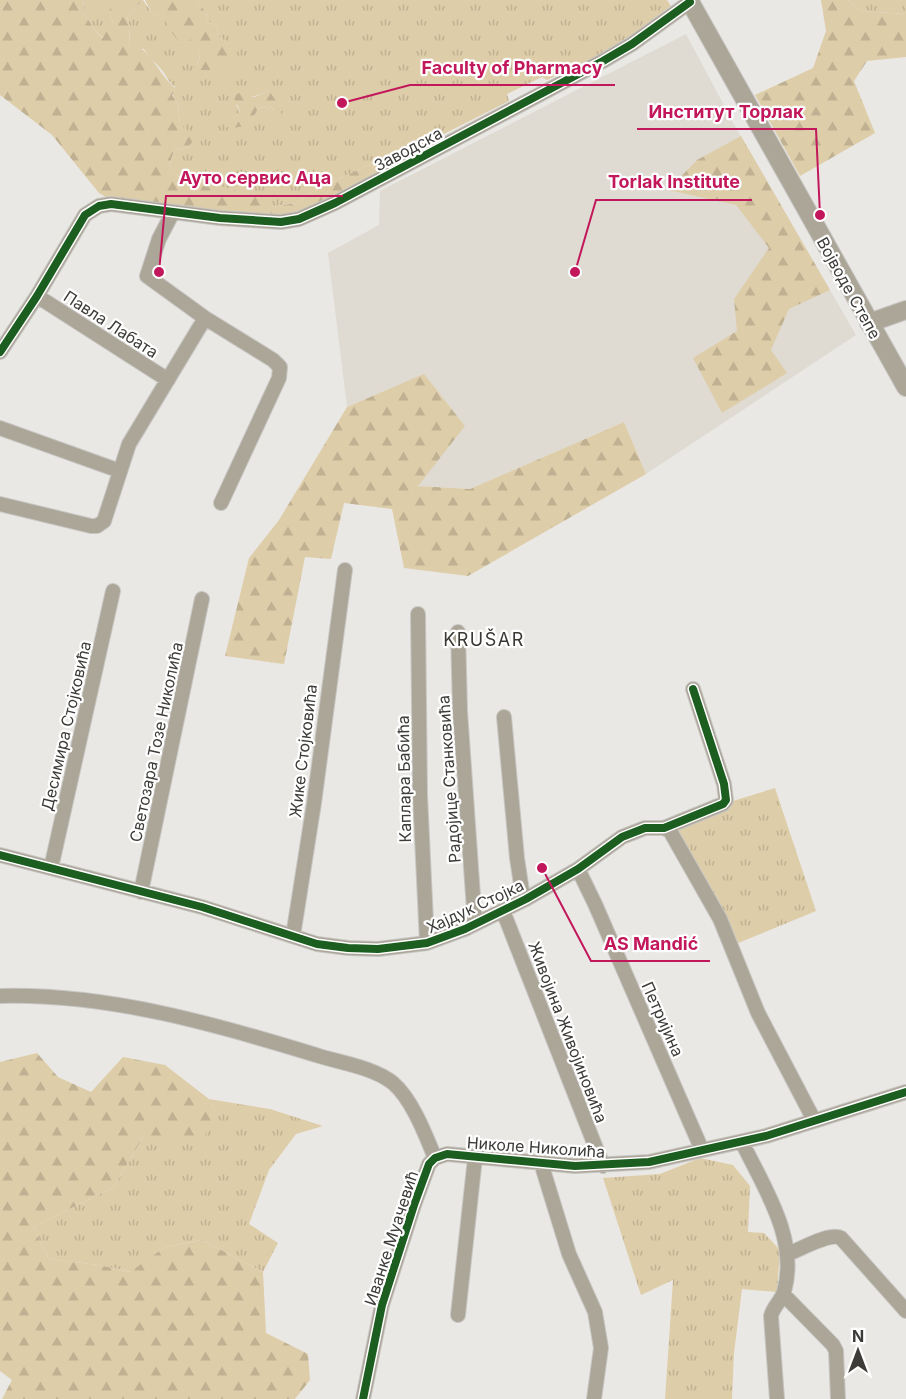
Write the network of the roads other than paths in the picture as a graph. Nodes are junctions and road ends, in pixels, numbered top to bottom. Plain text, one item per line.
1 (689, 1) edge
2 (111, 204) joint
3 (173, 212) junction
4 (37, 296) junction
5 (906, 310) edge
6 (205, 318) junction
7 (869, 323) junction
8 (4, 338) edge
9 (0, 352) edge
10 (168, 380) junction
11 (906, 387) edge
12 (0, 428) edge
13 (120, 471) junction
14 (221, 503) dead end
15 (0, 504) edge
16 (345, 570) dead end
17 (113, 591) dead end
18 (202, 599) dead end
19 (418, 614) dead end
20 (458, 632) dead end
21 (693, 689) dead end
22 (504, 717) dead end
23 (664, 828) junction
24 (0, 855) edge
25 (51, 868) junction
26 (578, 869) junction
27 (141, 892) junction
28 (526, 899) junction
29 (503, 911) junction
30 (475, 924) junction
31 (293, 936) junction
32 (427, 943) junction
33 (0, 996) edge
34 (906, 1092) edge
35 (814, 1120) junction
36 (742, 1142) junction
37 (702, 1150) junction
38 (435, 1158) junction
39 (475, 1158) junction
40 (541, 1164) junction
41 (603, 1166) junction
42 (788, 1254) junction
43 (783, 1294) junction
44 (906, 1311) edge
45 (458, 1315) dead end
46 (363, 1399) edge
47 (594, 1399) edge
48 (777, 1399) edge
49 (838, 1399) edge

1 - 3 street, Заводска
1 - 7 street, Војводе Степе
2 - 3 street, Заводска
2 - 4 street, Павла Лабата
3 - 6 street
4 - 8 street, Павла Лабата
4 - 10 street, Павла Лабата
5 - 7 street
6 - 10 street
6 - 14 street
7 - 11 street, Војводе Степе
8 - 9 street, Павла Лабата
10 - 13 street
12 - 13 street
13 - 15 street
16 - 31 street, Жике Стојковића
17 - 25 street, Десимира Стојковића
18 - 27 street, Светозара Тозе Николића
19 - 32 street, Каплара Бабића
20 - 30 street, Радојице Станковића
21 - 23 street, Хајдук Стојка
22 - 28 street
23 - 26 street, Хајдук Стојка
23 - 35 street
24 - 25 street, Хајдук Стојка
25 - 27 street, Хајдук Стојка
26 - 28 street, Хајдук Стојка
26 - 37 street, Петријина
27 - 31 street, Хајдук Стојка
28 - 29 street, Хајдук Стојка
29 - 30 street, Хајдук Стојка
29 - 41 street, Живојина Живојиновића
30 - 32 street, Хајдук Стојка
31 - 32 street, Хајдук Стојка
33 - 38 street, Иванке Муачевић
34 - 35 street
35 - 36 street, Николе Николића
36 - 37 street, Николе Николића
36 - 42 street
37 - 41 street, Николе Николића
38 - 39 street, Николе Николића
38 - 46 street, Иванке Муачевић
39 - 40 street, Николе Николића
39 - 45 street
40 - 41 street, Николе Николића
40 - 47 street
42 - 43 street
42 - 44 street
43 - 48 street
43 - 49 street

